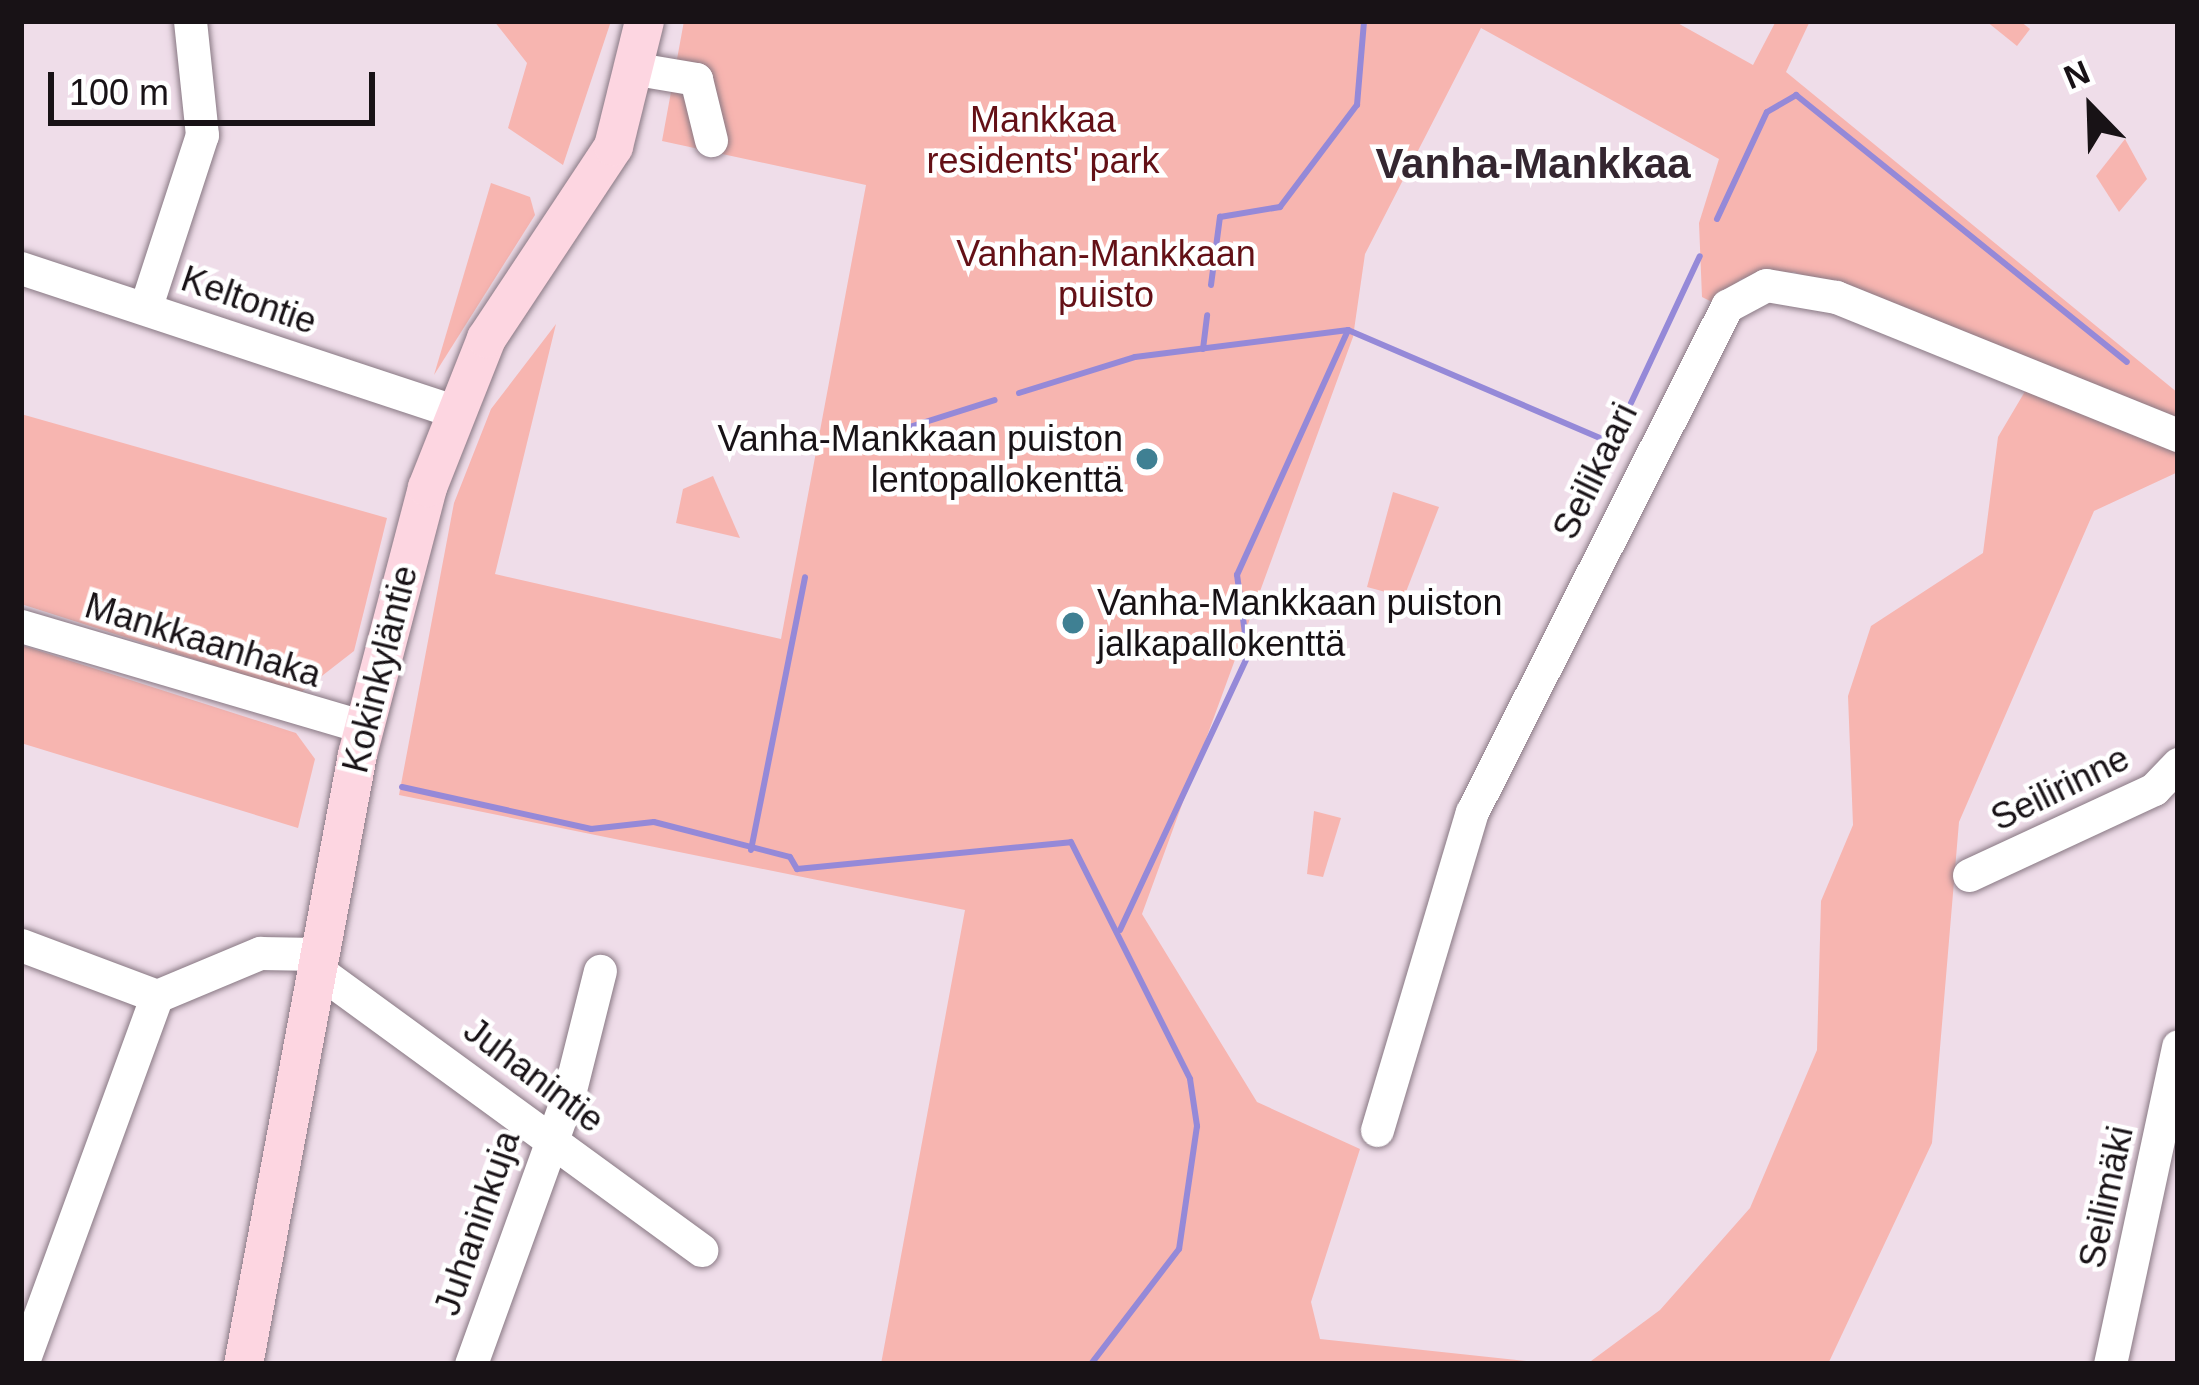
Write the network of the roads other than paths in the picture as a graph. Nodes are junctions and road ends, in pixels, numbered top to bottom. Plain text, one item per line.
1 (190, 21) edge
2 (644, 21) edge
3 (638, 69) junction
4 (711, 140) dead end
5 (21, 268) edge
6 (146, 307) junction
7 (450, 410) junction
8 (2178, 435) edge
9 (21, 626) edge
10 (364, 727) junction
11 (2178, 764) edge
12 (1970, 875) dead end
13 (21, 945) edge
14 (317, 962) junction
15 (600, 971) dead end
16 (157, 996) junction
17 (2178, 1046) edge
18 (1377, 1130) dead end
19 (547, 1132) junction
20 (702, 1250) dead end
21 (32, 1300) edge
22 (22, 1364) edge
23 (243, 1364) edge
24 (471, 1364) edge
25 (2110, 1364) edge

1 - 6 street
2 - 3 main road, Kokinkyläntie
3 - 4 street
3 - 7 main road, Kokinkyläntie
5 - 6 street, Keltontie
6 - 7 street, Keltontie
7 - 10 main road, Kokinkyläntie
8 - 18 street, Seilikaari
9 - 10 street, Mankkaanhaka
10 - 14 main road, Kokinkyläntie
11 - 12 street, Seilirinne
13 - 16 street
14 - 16 street
14 - 19 street, Juhanintie
14 - 23 main road, Kokinkyläntie
15 - 19 street, Juhaninkuja
16 - 21 street
17 - 25 street, Seilimäki
19 - 20 street, Juhanintie
19 - 24 street, Juhaninkuja
21 - 22 street

